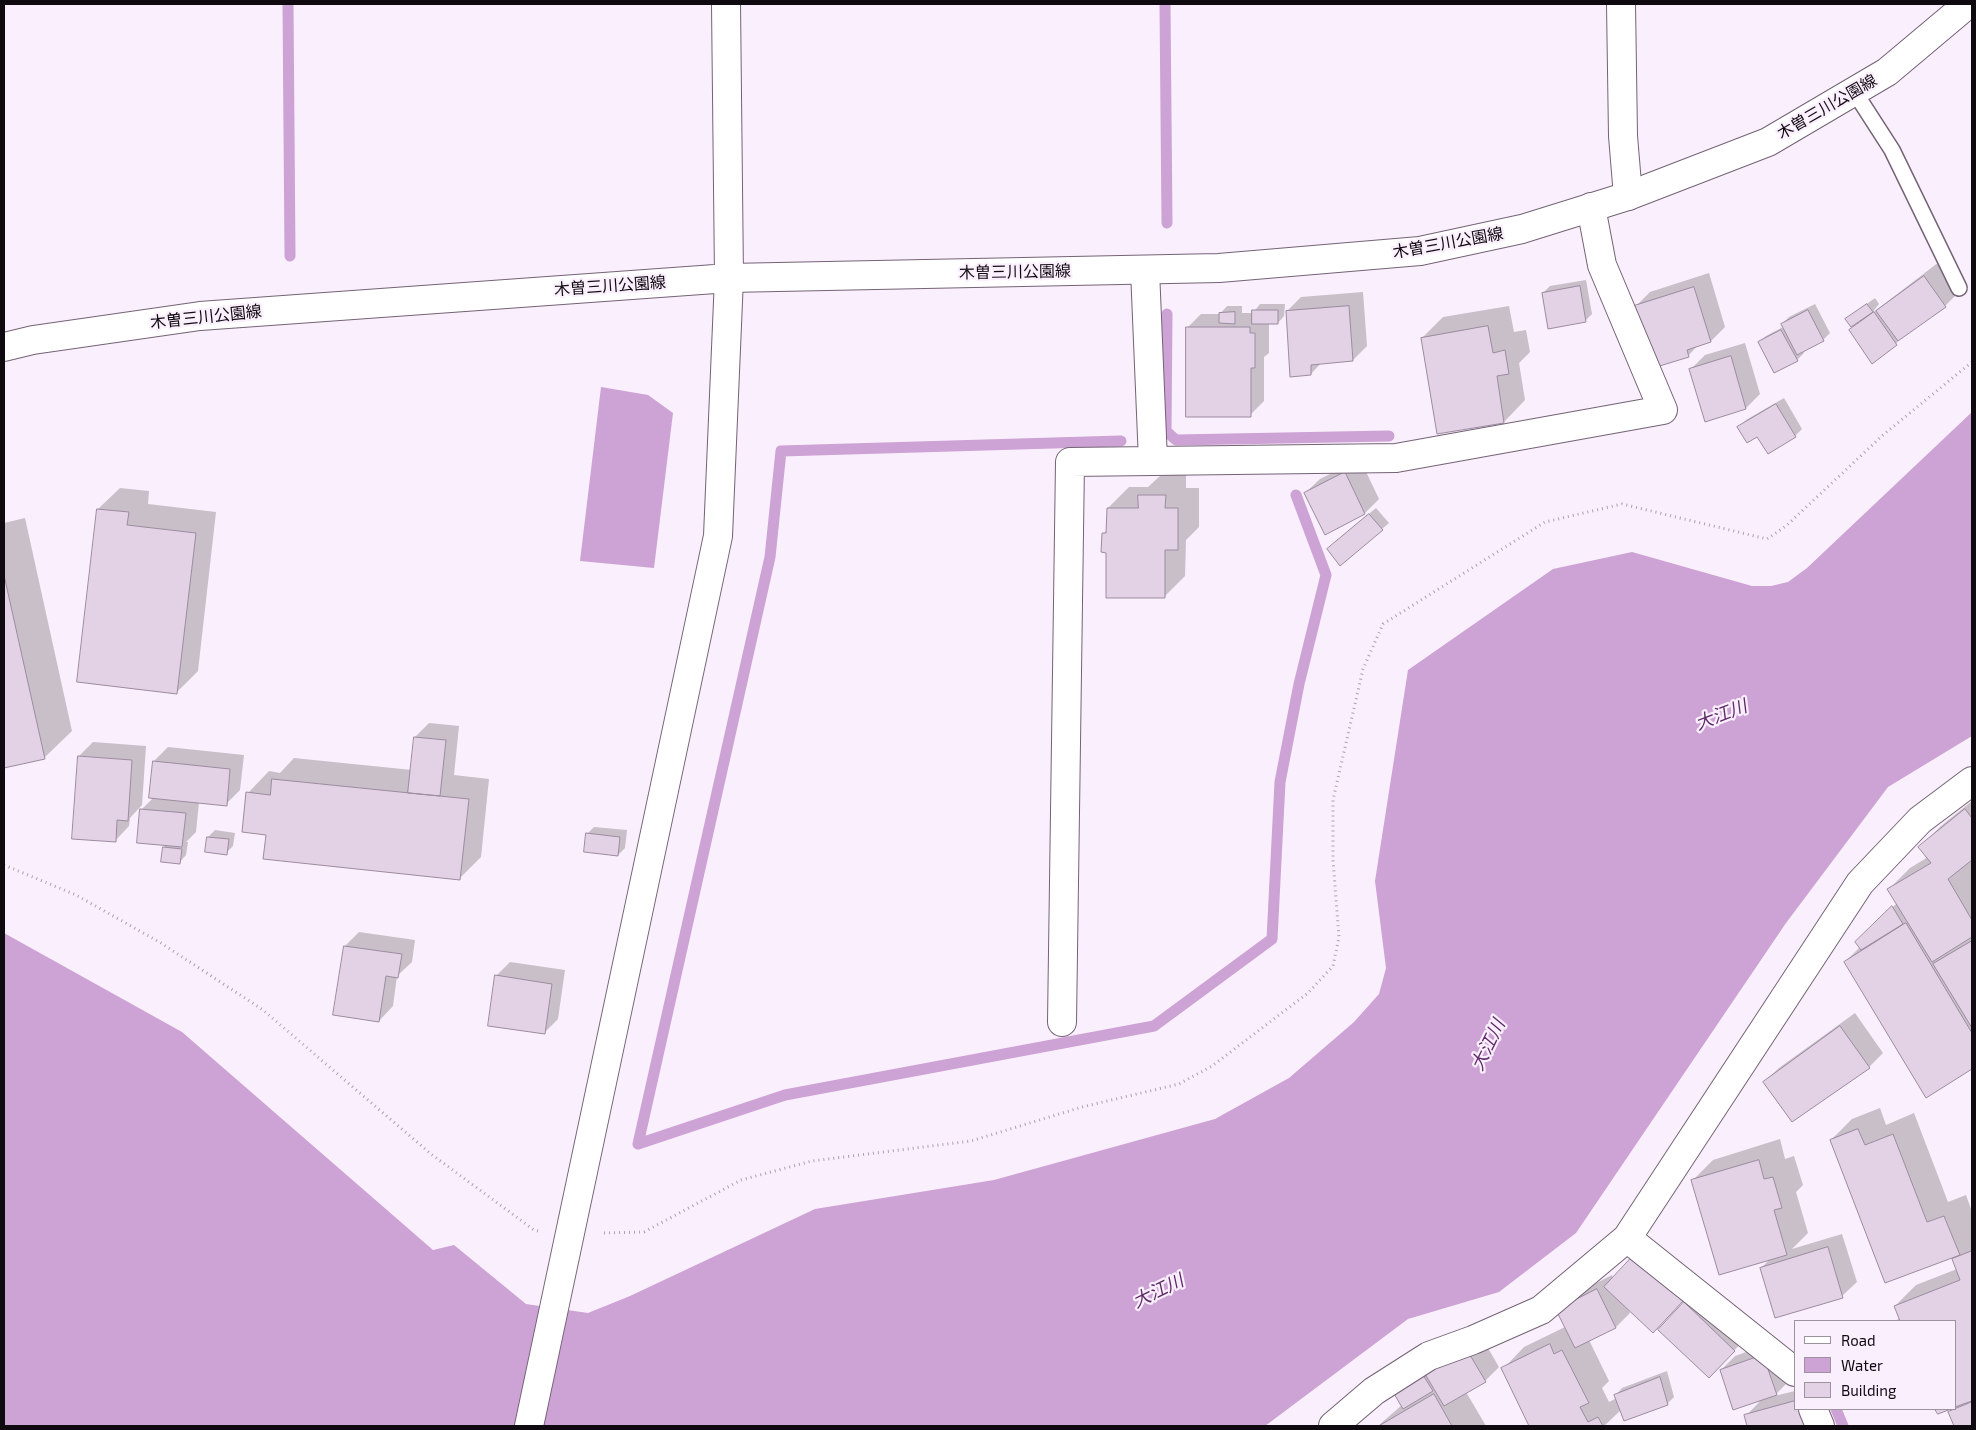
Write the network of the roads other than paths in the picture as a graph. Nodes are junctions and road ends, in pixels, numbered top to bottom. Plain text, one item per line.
1 (726, 4) edge
2 (1621, 4) edge
3 (1968, 4) edge
4 (1854, 91) junction
5 (1628, 196) junction
6 (1591, 208) junction
7 (1145, 270) junction
8 (729, 278) junction
9 (1959, 288) dead end
10 (4, 347) edge
11 (1153, 461) junction
12 (1972, 781) edge
13 (1062, 1022) dead end
14 (1627, 1238) junction
15 (1794, 1371) edge
16 (1813, 1410) edge
17 (529, 1426) edge
18 (1333, 1426) edge
19 (1820, 1426) edge

1 - 8 street
2 - 5 street
3 - 4 street, 木曽三川公園線
4 - 5 street, 木曽三川公園線
4 - 9 lane
5 - 6 street, 木曽三川公園線
6 - 7 street, 木曽三川公園線
6 - 11 street
7 - 8 street, 木曽三川公園線
7 - 11 street
8 - 10 street, 木曽三川公園線
8 - 17 street
11 - 13 street
12 - 14 street
14 - 15 street
14 - 18 street
16 - 19 street

